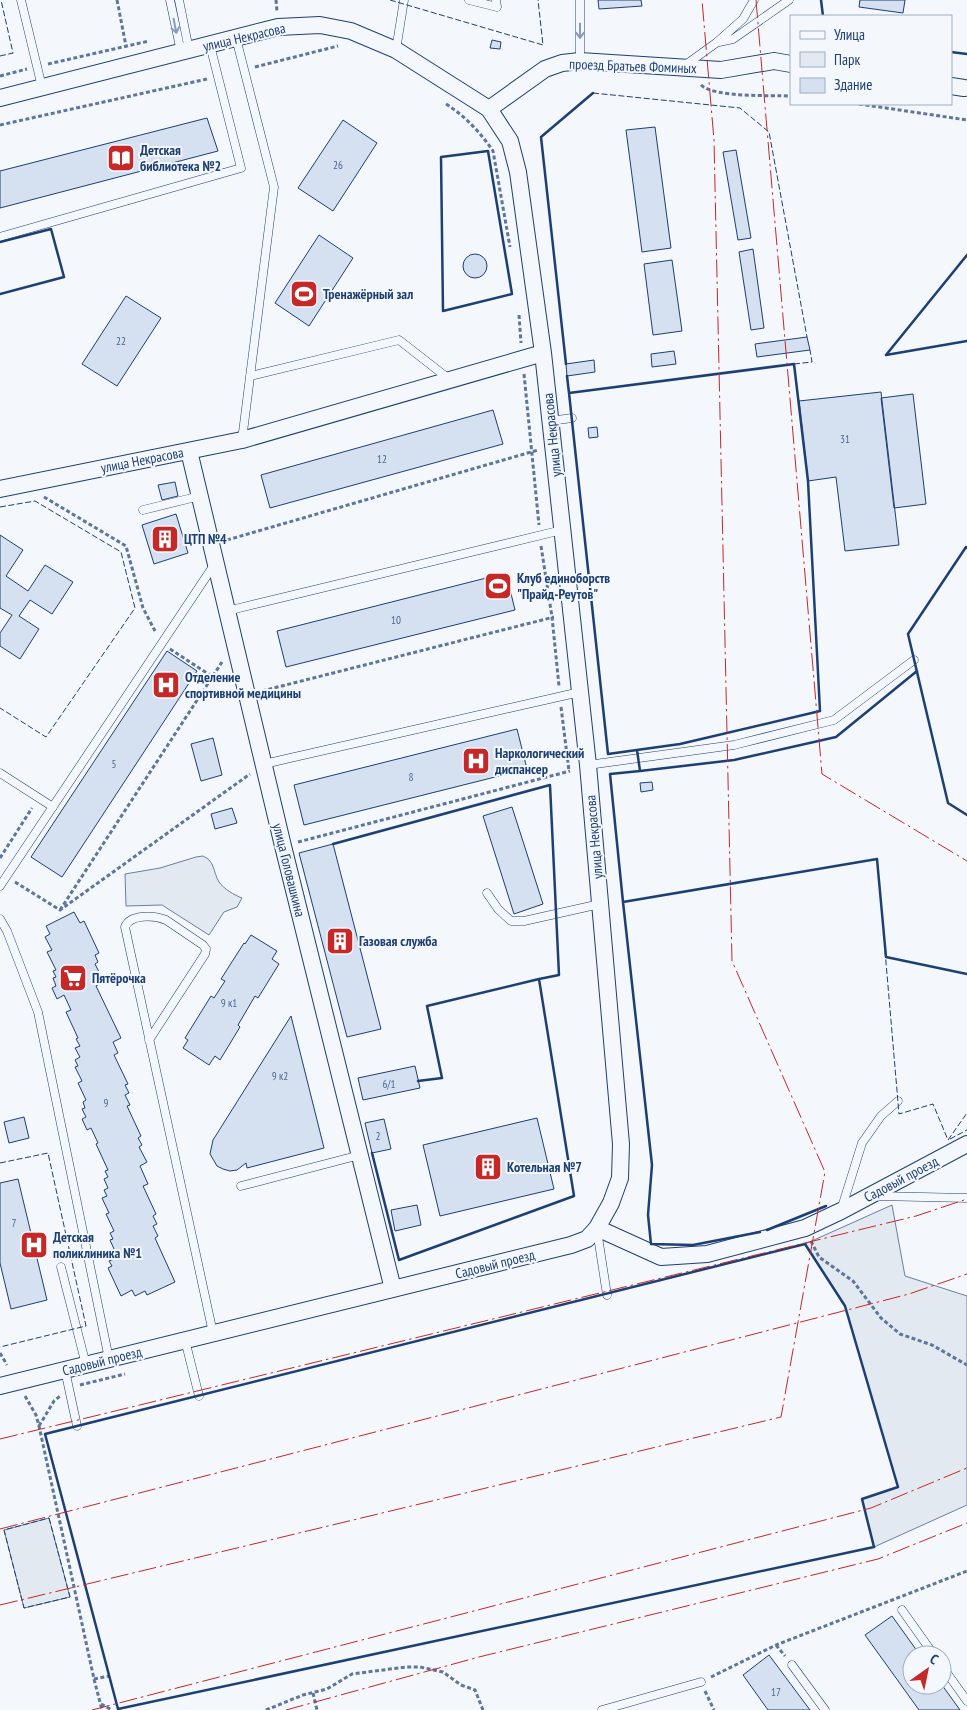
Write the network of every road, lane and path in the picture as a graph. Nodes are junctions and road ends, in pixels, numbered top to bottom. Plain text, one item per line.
1 (21, 0) edge
2 (118, 0) edge
3 (170, 0) edge
4 (179, 0) edge
5 (276, 0) edge
6 (404, 0) edge
7 (469, 0) edge
8 (496, 0) edge
9 (580, 0) edge
10 (754, 0) edge
11 (790, 0) edge
12 (268, 14) dead end
13 (177, 34) junction
14 (236, 38) junction
15 (716, 43) junction
16 (210, 45) junction
17 (126, 46) junction
18 (340, 46) dead end
19 (396, 50) junction
20 (185, 51) junction
21 (580, 61) junction
22 (790, 64) edge
23 (37, 66) junction
24 (683, 67) junction
25 (244, 70) junction
26 (0, 76) edge
27 (218, 76) junction
28 (42, 87) junction
29 (790, 96) edge
30 (0, 98) edge
31 (439, 99) dead end
32 (866, 105) edge
33 (489, 108) junction
34 (967, 120) edge
35 (0, 126) edge
36 (0, 237) edge
37 (510, 249) dead end
38 (518, 306) dead end
39 (542, 353) junction
40 (523, 360) junction
41 (250, 376) junction
42 (450, 381) junction
43 (572, 418) dead end
44 (550, 421) junction
45 (242, 440) junction
46 (553, 445) junction
47 (189, 451) junction
48 (531, 452) junction
49 (0, 489) edge
50 (41, 496) dead end
51 (200, 496) junction
52 (144, 510) dead end
53 (562, 530) junction
54 (540, 536) junction
55 (211, 544) junction
56 (216, 563) junction
57 (228, 611) junction
58 (571, 611) junction
59 (552, 617) junction
60 (162, 643) junction
61 (235, 643) junction
62 (914, 660) dead end
63 (213, 676) junction
64 (580, 692) junction
65 (247, 695) junction
66 (560, 697) junction
67 (264, 764) junction
68 (588, 765) junction
69 (569, 771) junction
70 (0, 773) edge
71 (39, 798) junction
72 (53, 807) junction
73 (283, 846) junction
74 (0, 858) edge
75 (3, 875) edge
76 (0, 886) edge
77 (487, 893) dead end
78 (600, 904) junction
79 (60, 910) junction
80 (0, 919) edge
81 (149, 1040) junction
82 (898, 1101) dead end
83 (967, 1144) edge
84 (360, 1155) junction
85 (241, 1186) dead end
86 (868, 1196) junction
87 (967, 1198) edge
88 (841, 1211) junction
89 (597, 1228) junction
90 (805, 1228) junction
91 (61, 1266) dead end
92 (393, 1289) junction
93 (607, 1295) dead end
94 (213, 1334) junction
95 (185, 1340) junction
96 (0, 1353) edge
97 (109, 1359) junction
98 (86, 1365) junction
99 (967, 1365) edge
100 (7, 1366) dead end
101 (65, 1370) junction
102 (0, 1386) edge
103 (69, 1388) junction
104 (23, 1393) dead end
105 (199, 1396) dead end
106 (39, 1426) junction
107 (77, 1426) dead end
108 (967, 1571) edge
109 (902, 1610) dead end
110 (927, 1645) edge
111 (792, 1665) dead end
112 (109, 1676) dead end
113 (94, 1680) junction
114 (952, 1680) edge
115 (701, 1682) junction
116 (313, 1692) junction
117 (967, 1701) edge
118 (100, 1703) junction
119 (102, 1710) edge
120 (112, 1710) edge
121 (266, 1710) edge
122 (317, 1710) edge
123 (483, 1710) edge
124 (602, 1710) edge
125 (714, 1710) edge
126 (825, 1710) edge

1 - 23 lane
2 - 17 path
3 -> 13 lane
4 - 20 lane
5 - 12 path
6 - 19 lane
7 - 8 lane
9 -> 21 lane
10 - 15 lane
11 - 15 lane
13 - 17 path
13 - 20 lane
14 - 16 street, улица Некрасова
14 - 19 street, улица Некрасова
14 - 25 lane
15 - 24 lane
16 - 20 street, улица Некрасова
16 - 27 lane
17 - 23 path
18 - 25 path
19 - 33 street, улица Некрасова
20 - 28 street, улица Некрасова
21 - 24 street, проезд Братьев Фоминых
21 - 33 street, проезд Братьев Фоминых
22 - 24 street, проезд Братьев Фоминых
23 - 26 path
23 - 28 lane
24 - 29 path
25 - 41 lane
27 - 35 path
27 - 36 lane
28 - 30 street, улица Некрасова
31 - 37 path
32 - 34 path
33 - 39 street, улица Некрасова
38 - 40 path
39 - 40 street, улица Некрасова
39 - 44 street, улица Некрасова
40 - 42 street, улица Некрасова
40 - 48 path
41 - 42 lane
41 - 45 lane
42 - 45 street, улица Некрасова
43 - 44 lane
44 - 46 street, улица Некрасова
45 - 47 street, улица Некрасова
46 - 48 path
46 - 53 street, улица Некрасова
47 - 49 street, улица Некрасова
47 - 51 street, улица Головашкина
48 - 54 path
48 - 55 path
50 - 60 path
51 - 52 lane
51 - 55 street, улица Головашкина
53 - 54 lane
53 - 58 street, улица Некрасова
54 - 57 lane
54 - 59 path
55 - 56 street, улица Головашкина
56 - 57 street, улица Головашкина
56 - 60 lane
57 - 61 street, улица Головашкина
58 - 59 path
58 - 64 street, улица Некрасова
59 - 65 path
59 - 66 path
60 - 63 path
60 - 72 lane
61 - 63 path
61 - 65 street, улица Головашкина
62 - 68 lane
63 - 79 path
64 - 66 lane
64 - 68 street, улица Некрасова
65 - 67 street, улица Головашкина
66 - 67 lane
66 - 69 path
67 - 73 street, улица Головашкина
67 - 79 path
68 - 69 path
68 - 78 street, улица Некрасова
69 - 73 path
70 - 71 lane
71 - 72 lane
71 - 74 path
72 - 75 lane
73 - 84 street, улица Головашкина
75 - 76 lane
75 - 79 path
77 - 78 lane
78 - 89 street, улица Некрасова
80 - 97 lane
81 - 81 lane
81 - 94 lane
82 - 88 lane
83 - 86 street, Садовый проезд
84 - 85 lane
84 - 92 street, улица Головашкина
86 - 87 lane
86 - 88 street, Садовый проезд
88 - 90 street, Садовый проезд
89 - 90 street, Садовый проезд
89 - 92 street, Садовый проезд
89 - 93 lane
90 - 99 path
91 - 98 lane
92 - 94 street, Садовый проезд
94 - 95 street, Садовый проезд
95 - 97 street, Садовый проезд
95 - 105 lane
96 - 100 path
97 - 98 street, Садовый проезд
98 - 101 street, Садовый проезд
101 - 102 street, Садовый проезд
101 - 103 lane
103 - 106 path
103 - 107 lane
104 - 106 path
106 - 113 path
108 - 115 path
109 - 110 lane
111 - 126 lane
112 - 113 path
113 - 118 path
114 - 117 lane
115 - 124 lane
115 - 125 path
116 - 121 path
116 - 122 path
116 - 123 path
118 - 119 path
118 - 120 path

